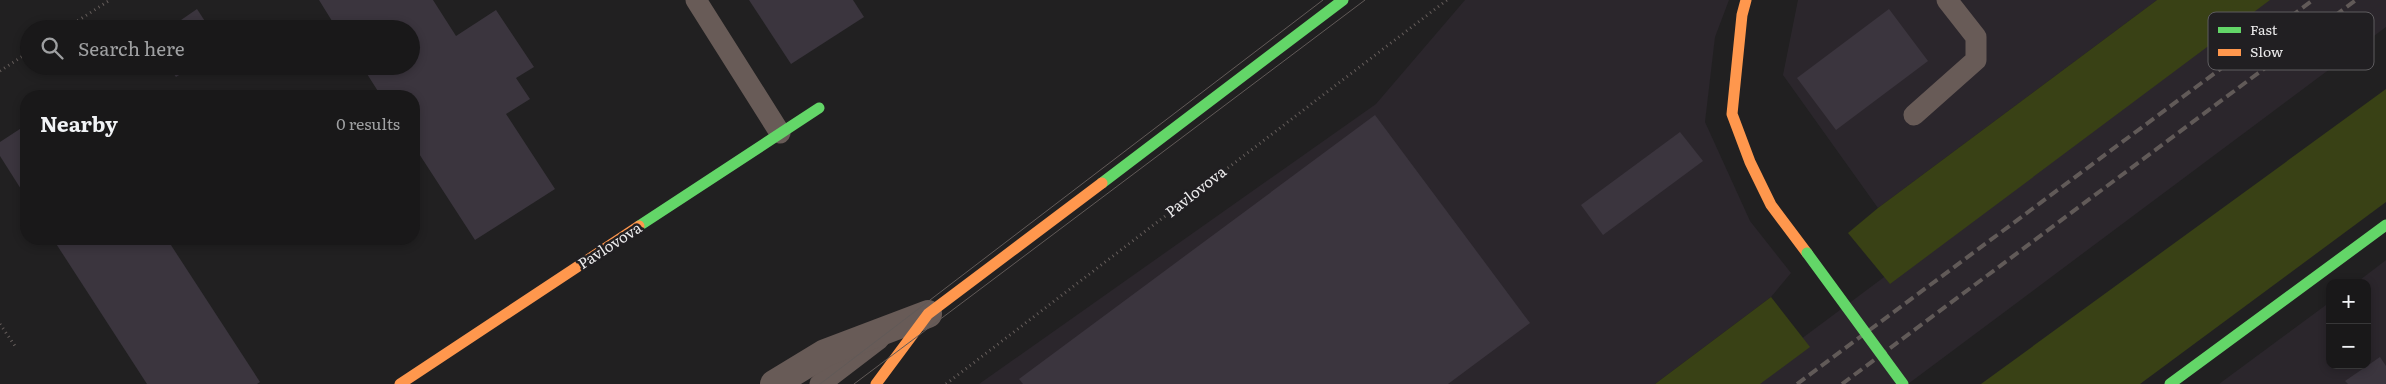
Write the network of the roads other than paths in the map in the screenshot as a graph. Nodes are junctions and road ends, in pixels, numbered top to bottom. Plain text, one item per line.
1 (696, 0) edge
2 (1343, 0) edge
3 (1746, 0) edge
4 (1947, 0) edge
5 (819, 108) dead end
6 (1914, 115) dead end
7 (780, 133) junction
8 (2386, 225) edge
9 (928, 314) junction
10 (895, 327) junction
11 (400, 384) edge
12 (774, 384) edge
13 (820, 384) edge
14 (876, 384) edge
15 (1903, 384) edge
16 (2170, 384) edge

1 - 7 lane
2 - 9 street
3 - 15 street, bridge
4 - 6 lane
5 - 7 street, Pavlovova
7 - 11 street, Pavlovova
8 - 16 street
9 - 10 street
9 - 14 street
10 - 12 street
10 - 13 lane

